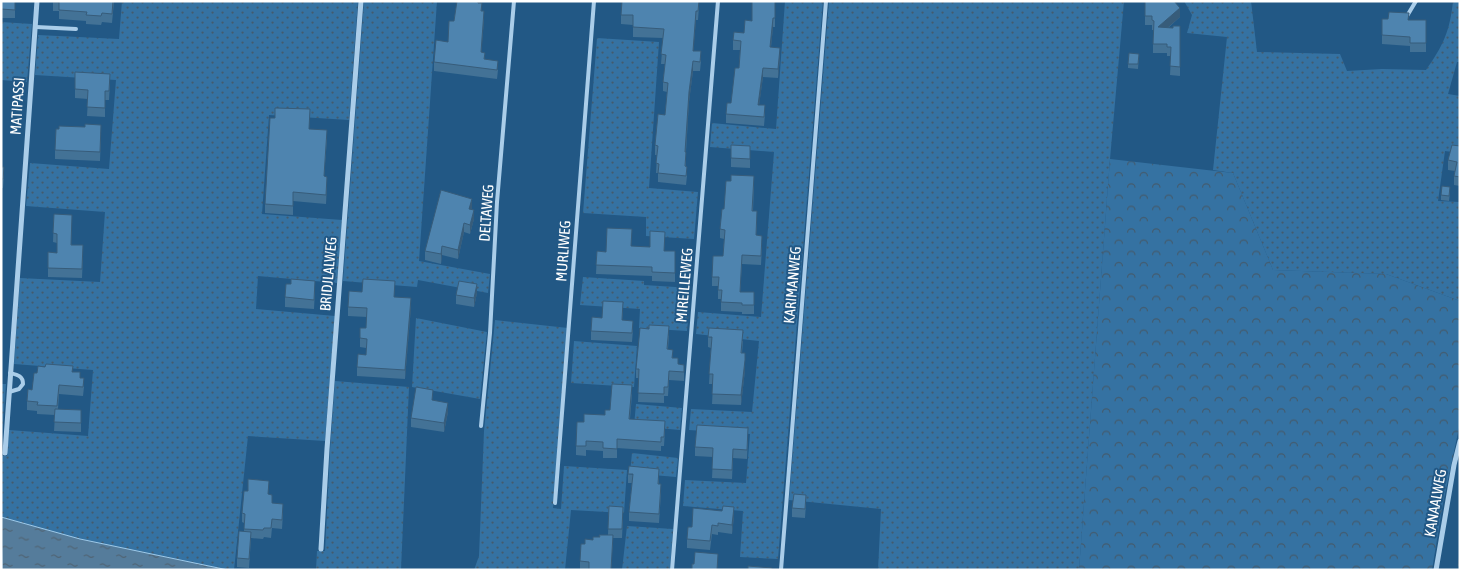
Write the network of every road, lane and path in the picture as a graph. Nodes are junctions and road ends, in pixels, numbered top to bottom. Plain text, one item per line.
1 (38, 1) edge
2 (361, 1) edge
3 (514, 1) edge
4 (594, 1) edge
5 (718, 1) edge
6 (826, 1) edge
7 (1416, 1) edge
8 (1406, 18) edge
9 (36, 27) junction
10 (76, 29) dead end
11 (10, 373) junction
12 (9, 392) junction
13 (481, 426) dead end
14 (1460, 440) edge
15 (5, 453) dead end
16 (554, 503) dead end
17 (321, 549) dead end
18 (672, 570) edge
19 (781, 570) edge
20 (1436, 570) edge

1 - 9 street, MATIPASSI
2 - 17 street, BRIDJLALWEG
3 - 13 lane, DELTAWEG
4 - 16 lane, MURLIWEG
5 - 18 lane, MIREILLEWEG
6 - 19 lane, KARIMANWEG
7 - 8 lane
9 - 10 lane
9 - 11 street, MATIPASSI
11 - 12 street, MATIPASSI
11 - 12 lane
12 - 15 street, MATIPASSI
14 - 20 street, KANAALWEG

